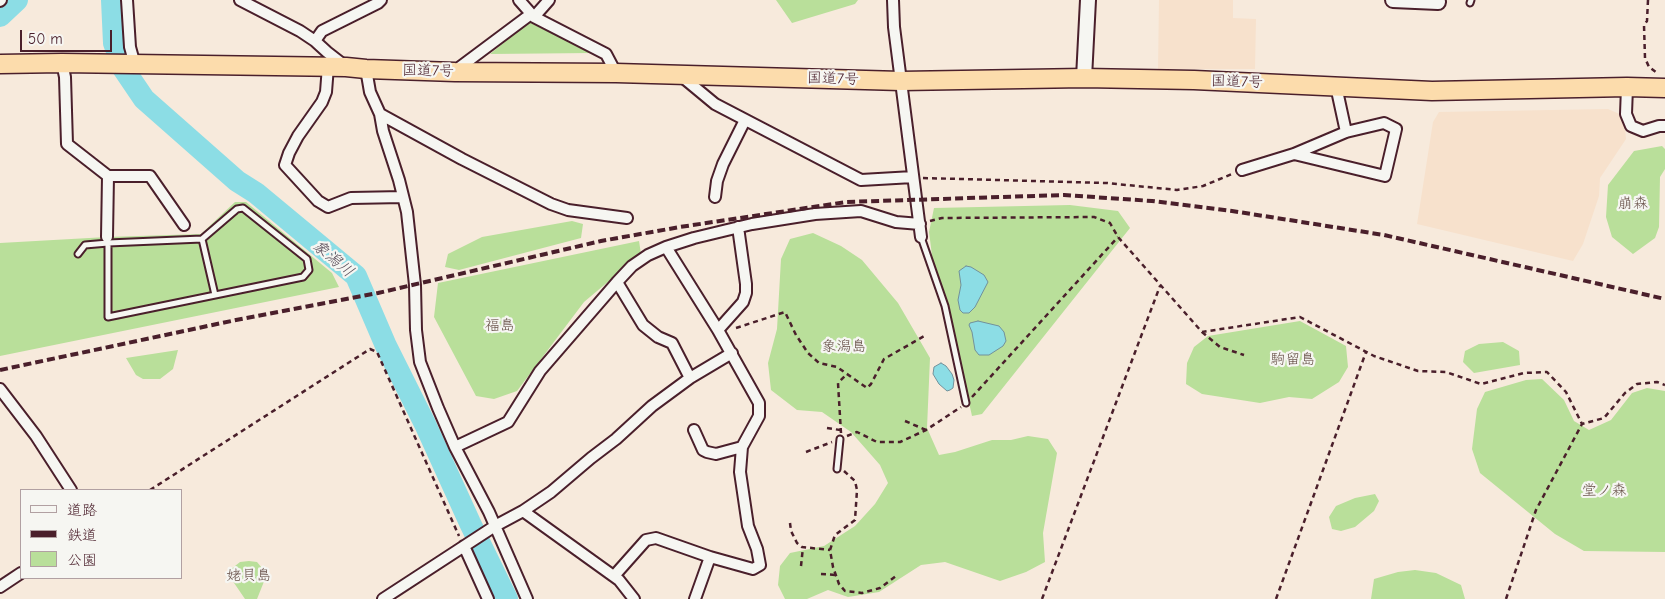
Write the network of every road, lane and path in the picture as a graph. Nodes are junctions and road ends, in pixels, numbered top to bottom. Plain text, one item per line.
1 (127, 0) edge
2 (240, 0) edge
3 (381, 0) edge
4 (519, 0) edge
5 (549, 0) edge
6 (893, 0) edge
7 (1088, 0) edge
8 (1392, 0) edge
9 (1648, 0) edge
10 (1438, 2) dead end
11 (533, 15) junction
12 (315, 41) junction
13 (62, 63) junction
14 (0, 64) edge
15 (134, 65) junction
16 (328, 66) junction
17 (346, 67) junction
18 (366, 69) junction
19 (455, 72) junction
20 (616, 73) junction
21 (679, 74) junction
22 (1084, 78) junction
23 (901, 81) junction
24 (1664, 82) edge
25 (1336, 86) junction
26 (1628, 87) junction
27 (380, 114) junction
28 (745, 120) junction
29 (1665, 126) edge
30 (1346, 132) junction
31 (1294, 154) junction
32 (1242, 170) joint
33 (108, 176) junction
34 (914, 177) junction
35 (403, 197) junction
36 (715, 197) dead end
37 (627, 218) dead end
38 (184, 224) dead end
39 (920, 224) junction
40 (738, 227) junction
41 (921, 237) joint
42 (1118, 237) junction
43 (202, 239) junction
44 (108, 240) junction
45 (666, 247) junction
46 (78, 254) dead end
47 (617, 282) junction
48 (1160, 286) junction
49 (215, 295) junction
50 (1202, 332) junction
51 (720, 333) junction
52 (926, 335) dead end
53 (1366, 352) junction
54 (732, 353) junction
55 (1244, 355) dead end
56 (847, 374) junction
57 (690, 378) junction
58 (1665, 385) edge
59 (0, 389) edge
60 (966, 403) junction
61 (905, 421) dead end
62 (1582, 424) junction
63 (827, 428) dead end
64 (694, 430) dead end
65 (842, 430) junction
66 (926, 430) junction
67 (840, 439) junction
68 (455, 447) junction
69 (742, 447) junction
70 (806, 452) dead end
71 (837, 469) joint
72 (69, 489) edge
73 (152, 489) edge
74 (523, 511) junction
75 (790, 523) dead end
76 (495, 526) junction
77 (464, 546) junction
78 (803, 547) junction
79 (830, 550) junction
80 (710, 557) junction
81 (801, 566) dead end
82 (20, 574) edge
83 (821, 574) dead end
84 (836, 574) junction
85 (614, 576) junction
86 (896, 576) dead end
87 (0, 587) edge
88 (383, 599) edge
89 (488, 599) edge
90 (528, 599) edge
91 (634, 599) edge
92 (695, 599) edge
93 (1042, 599) edge
94 (1276, 599) edge
95 (1506, 599) edge

1 - 15 street
2 - 12 street
3 - 12 street
4 - 11 street
5 - 11 street
6 - 23 street
7 - 22 street
8 - 10 street
9 - 24 path
11 - 19 street
11 - 20 street
12 - 17 street
13 - 14 highway, 国道7号
13 - 15 highway, 国道7号
13 - 33 street
15 - 16 highway, 国道7号
16 - 17 highway, 国道7号
16 - 35 street
17 - 18 highway, 国道7号
18 - 19 highway, 国道7号
18 - 27 street
19 - 20 highway, 国道7号
20 - 21 highway, 国道7号
21 - 23 highway, 国道7号
21 - 28 street
22 - 23 highway, 国道7号
22 - 25 highway, 国道7号
23 - 34 street
24 - 26 highway, 国道7号
25 - 26 highway, 国道7号
25 - 30 street
26 - 29 street
27 - 35 street
27 - 37 street
28 - 34 street
28 - 36 street
30 - 31 street
30 - 31 street
31 - 32 street
32 - 34 path
33 - 38 street
33 - 44 street
34 - 39 street
35 - 68 street
39 - 40 street
39 - 41 street
39 - 42 path
40 - 45 street
40 - 51 street
41 - 60 lane
42 - 48 path
42 - 60 path
43 - 44 lane
43 - 49 lane
43 - 49 lane
44 - 46 lane
44 - 49 lane
45 - 47 street
45 - 51 street
47 - 57 street
47 - 68 street
48 - 50 path
48 - 93 path
50 - 53 path
50 - 55 path
51 - 54 street
51 - 56 path
52 - 56 path
53 - 62 path
53 - 94 path
54 - 57 street
54 - 69 street
56 - 65 path
57 - 74 street
58 - 62 path
59 - 72 street
60 - 66 path
61 - 66 path
62 - 95 path
63 - 65 path
64 - 69 street
65 - 67 path
66 - 67 path
67 - 70 path
67 - 71 lane
68 - 76 street
69 - 80 street
71 - 79 path
73 - 77 path
74 - 76 street
74 - 85 street
75 - 78 path
76 - 77 street
76 - 90 street
77 - 88 street
77 - 89 street
78 - 79 path
78 - 81 path
79 - 84 path
80 - 85 street
80 - 92 street
82 - 87 street
83 - 84 path
84 - 86 path
85 - 91 street

